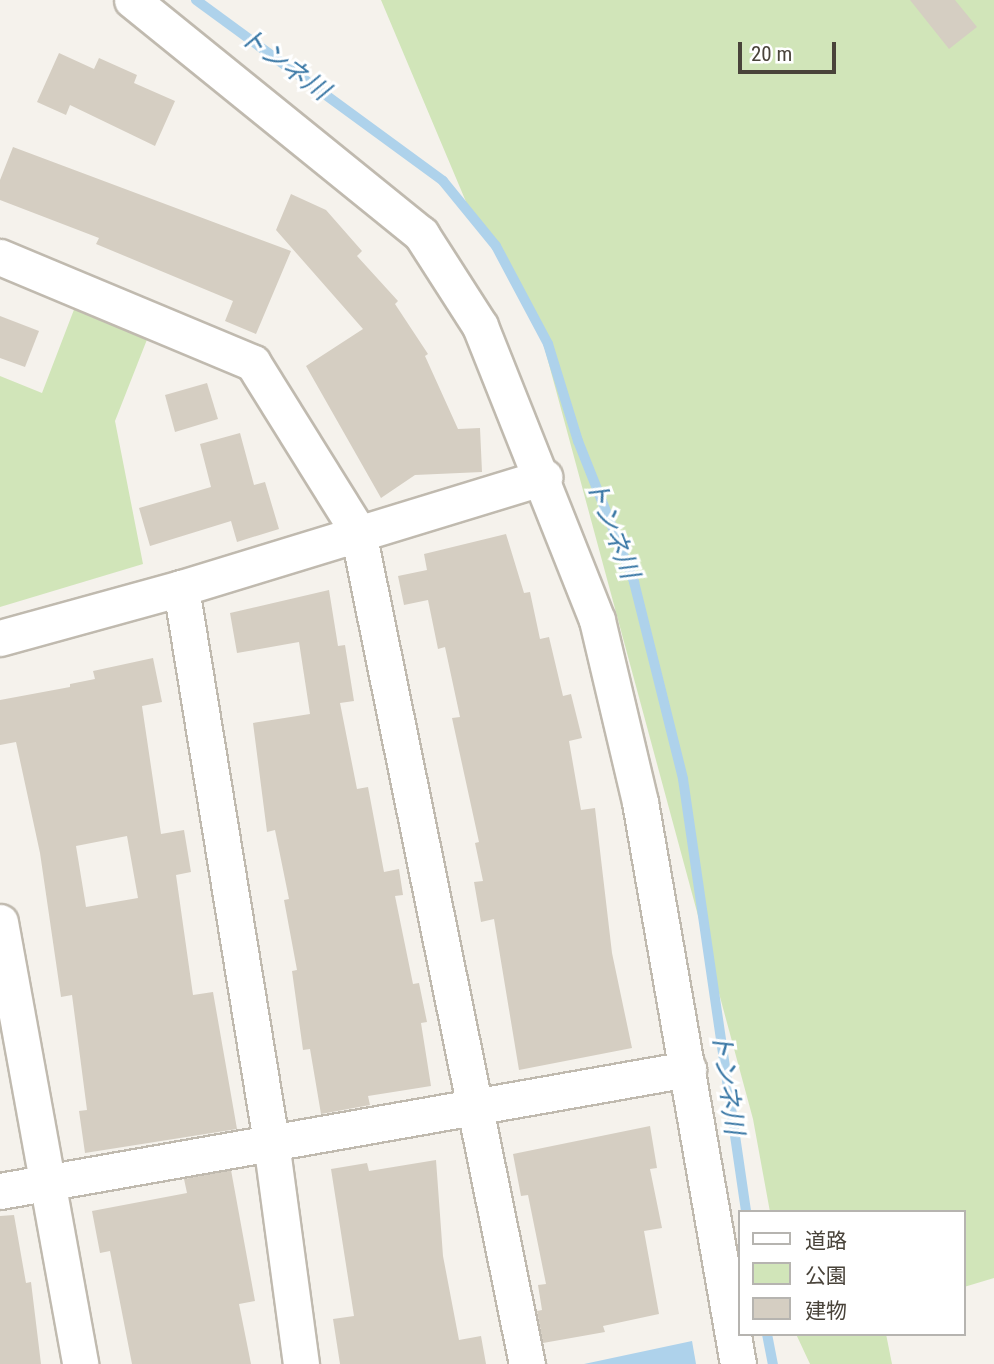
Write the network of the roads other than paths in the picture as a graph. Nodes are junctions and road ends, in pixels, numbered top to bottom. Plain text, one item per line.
1 (132, 0) edge
2 (0, 257) edge
3 (544, 477) junction
4 (358, 532) junction
5 (181, 588) junction
6 (0, 638) edge
7 (0, 922) edge
8 (688, 1069) junction
9 (479, 1109) junction
10 (271, 1142) junction
11 (47, 1183) junction
12 (0, 1191) edge
13 (80, 1364) edge
14 (301, 1364) edge
15 (527, 1364) edge
16 (737, 1364) edge

1 - 3 street
2 - 4 street
3 - 4 street
3 - 8 street
4 - 5 street
4 - 9 street
5 - 6 street
5 - 10 street
7 - 11 street
8 - 9 street
8 - 16 street
9 - 10 street
9 - 15 street
10 - 11 street
10 - 14 street
11 - 12 street
11 - 13 street

